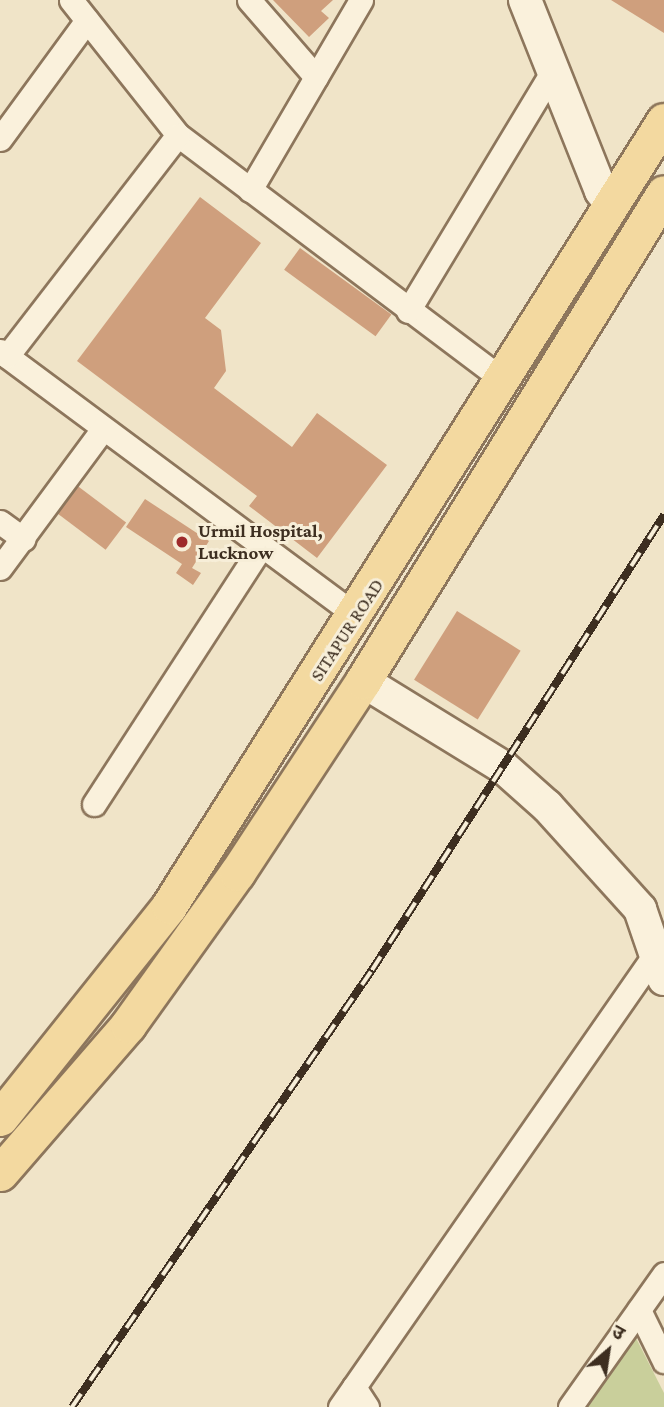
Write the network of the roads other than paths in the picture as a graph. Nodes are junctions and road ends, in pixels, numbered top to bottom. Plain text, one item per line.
1 (71, 0) edge
2 (249, 0) edge
3 (360, 0) edge
4 (526, 1) edge
5 (87, 20) junction
6 (551, 74) junction
7 (316, 77) junction
8 (664, 121) edge
9 (178, 135) junction
10 (0, 139) edge
11 (250, 190) junction
12 (664, 193) edge
13 (612, 205) junction
14 (408, 311) junction
15 (3, 353) edge
16 (503, 380) junction
17 (103, 429) junction
18 (0, 522) edge
19 (23, 539) junction
20 (260, 548) junction
21 (0, 568) edge
22 (356, 615) junction
23 (363, 681) junction
24 (94, 804) dead end
25 (661, 959) edge
26 (0, 1118) edge
27 (0, 1173) edge
28 (664, 1274) edge
29 (639, 1310) junction
30 (664, 1360) edge
31 (354, 1387) junction
32 (340, 1407) edge
33 (367, 1407) edge
34 (570, 1407) edge

1 - 5 street
2 - 7 street
3 - 7 street
4 - 6 street
5 - 9 street
5 - 10 street
6 - 13 street
6 - 14 street
7 - 11 street
8 - 13 main road, SITAPUR ROAD
9 - 11 street
9 - 15 street
11 - 14 street
12 - 23 main road, SITAPUR ROAD
13 - 16 main road, SITAPUR ROAD
14 - 16 street
15 - 17 street
16 - 22 main road, SITAPUR ROAD
17 - 19 street
17 - 20 street
18 - 19 street
19 - 21 street
20 - 22 street
20 - 24 street
22 - 26 main road, SITAPUR ROAD
23 - 25 street
23 - 27 main road, SITAPUR ROAD
25 - 31 street
28 - 29 street
29 - 30 street
29 - 34 street
31 - 32 street
31 - 33 street

